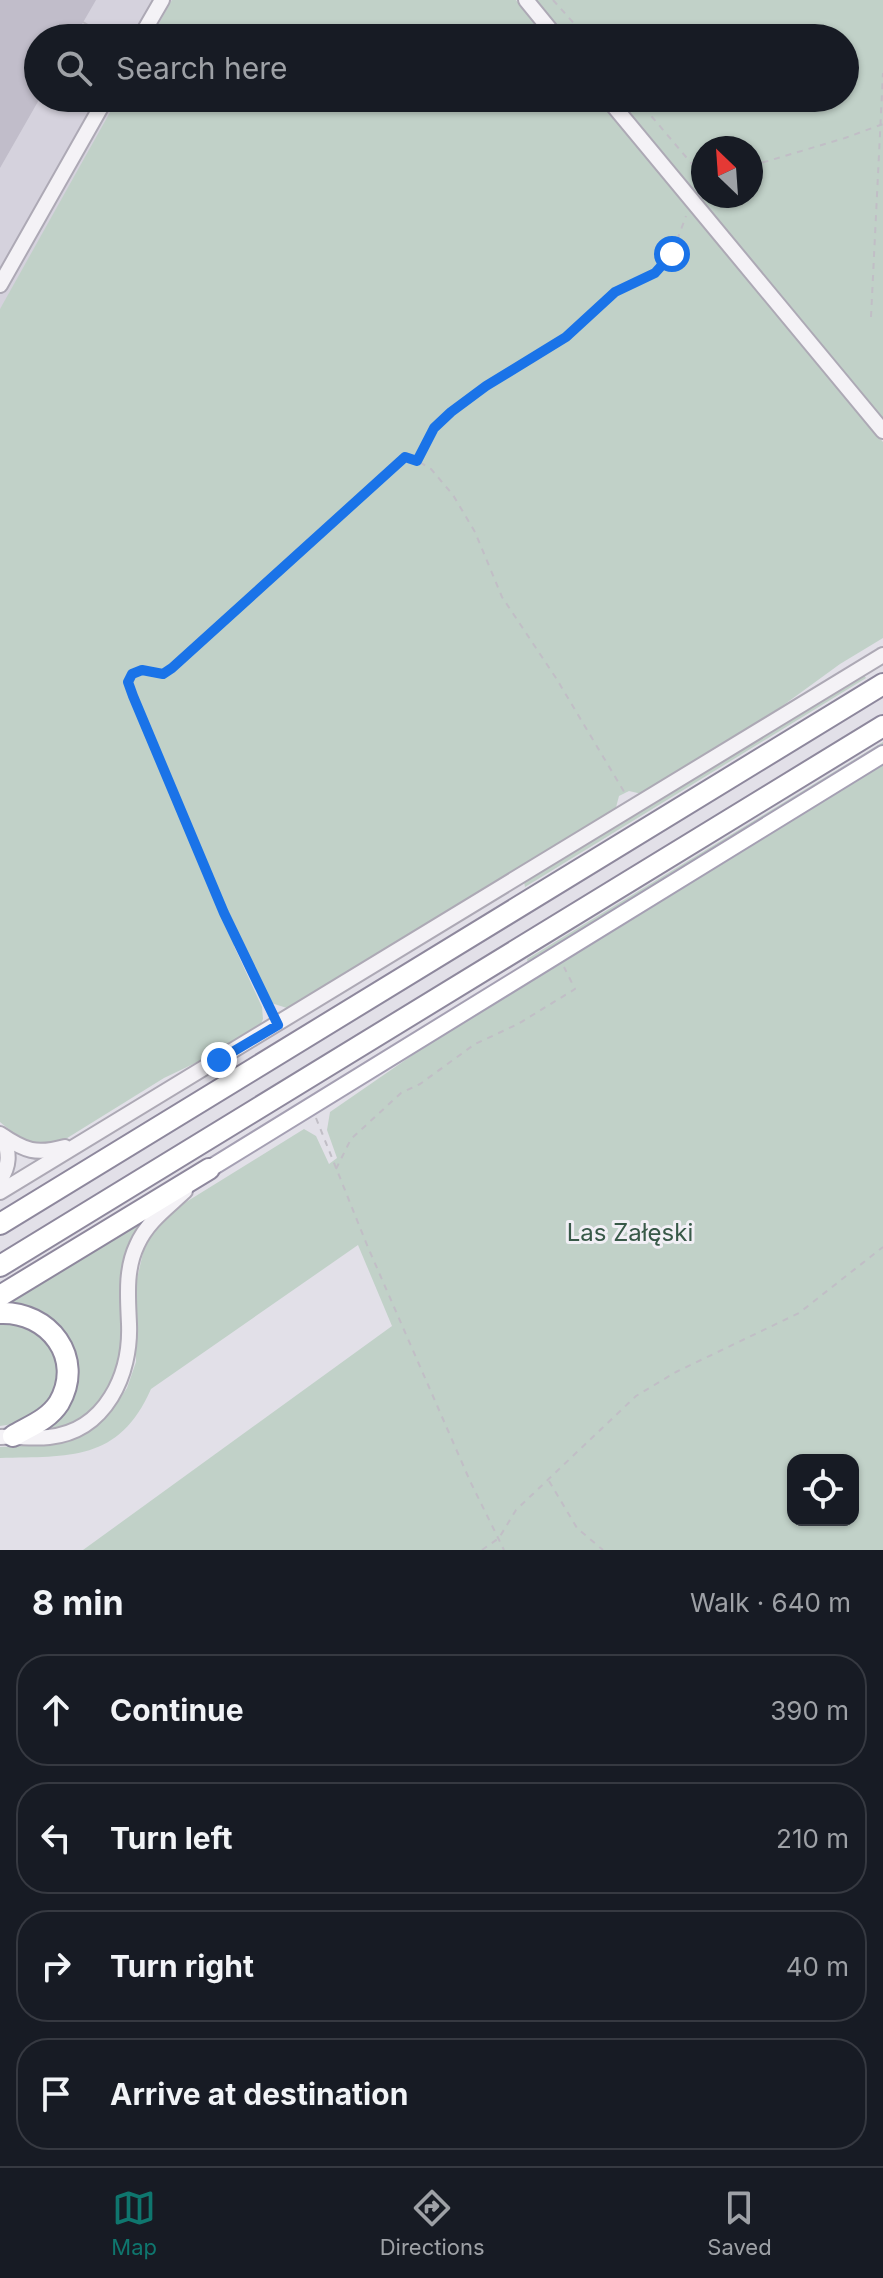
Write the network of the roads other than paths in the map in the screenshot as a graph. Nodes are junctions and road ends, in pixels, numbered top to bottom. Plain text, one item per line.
1 (162, 0) edge
2 (526, 0) edge
3 (148, 24) edge
4 (546, 24) edge
5 (98, 112) edge
6 (618, 112) edge
7 (0, 285) edge
8 (883, 431) edge
9 (883, 655) edge
10 (883, 684) edge
11 (883, 726) edge
12 (883, 754) edge
13 (2, 1135) edge
14 (85, 1141) junction
15 (209, 1169) junction
16 (0, 1180) edge
17 (0, 1192) edge
18 (0, 1224) edge
19 (0, 1266) edge
20 (0, 1296) edge
21 (0, 1313) edge
22 (7, 1437) edge

1 - 3 street
2 - 4 street
5 - 7 street
6 - 8 street
9 - 14 street
10 - 18 highway
11 - 19 highway
12 - 15 main road
13 - 14 street
13 - 16 street
14 - 17 street
15 - 20 highway
15 - 22 street
21 - 22 highway

